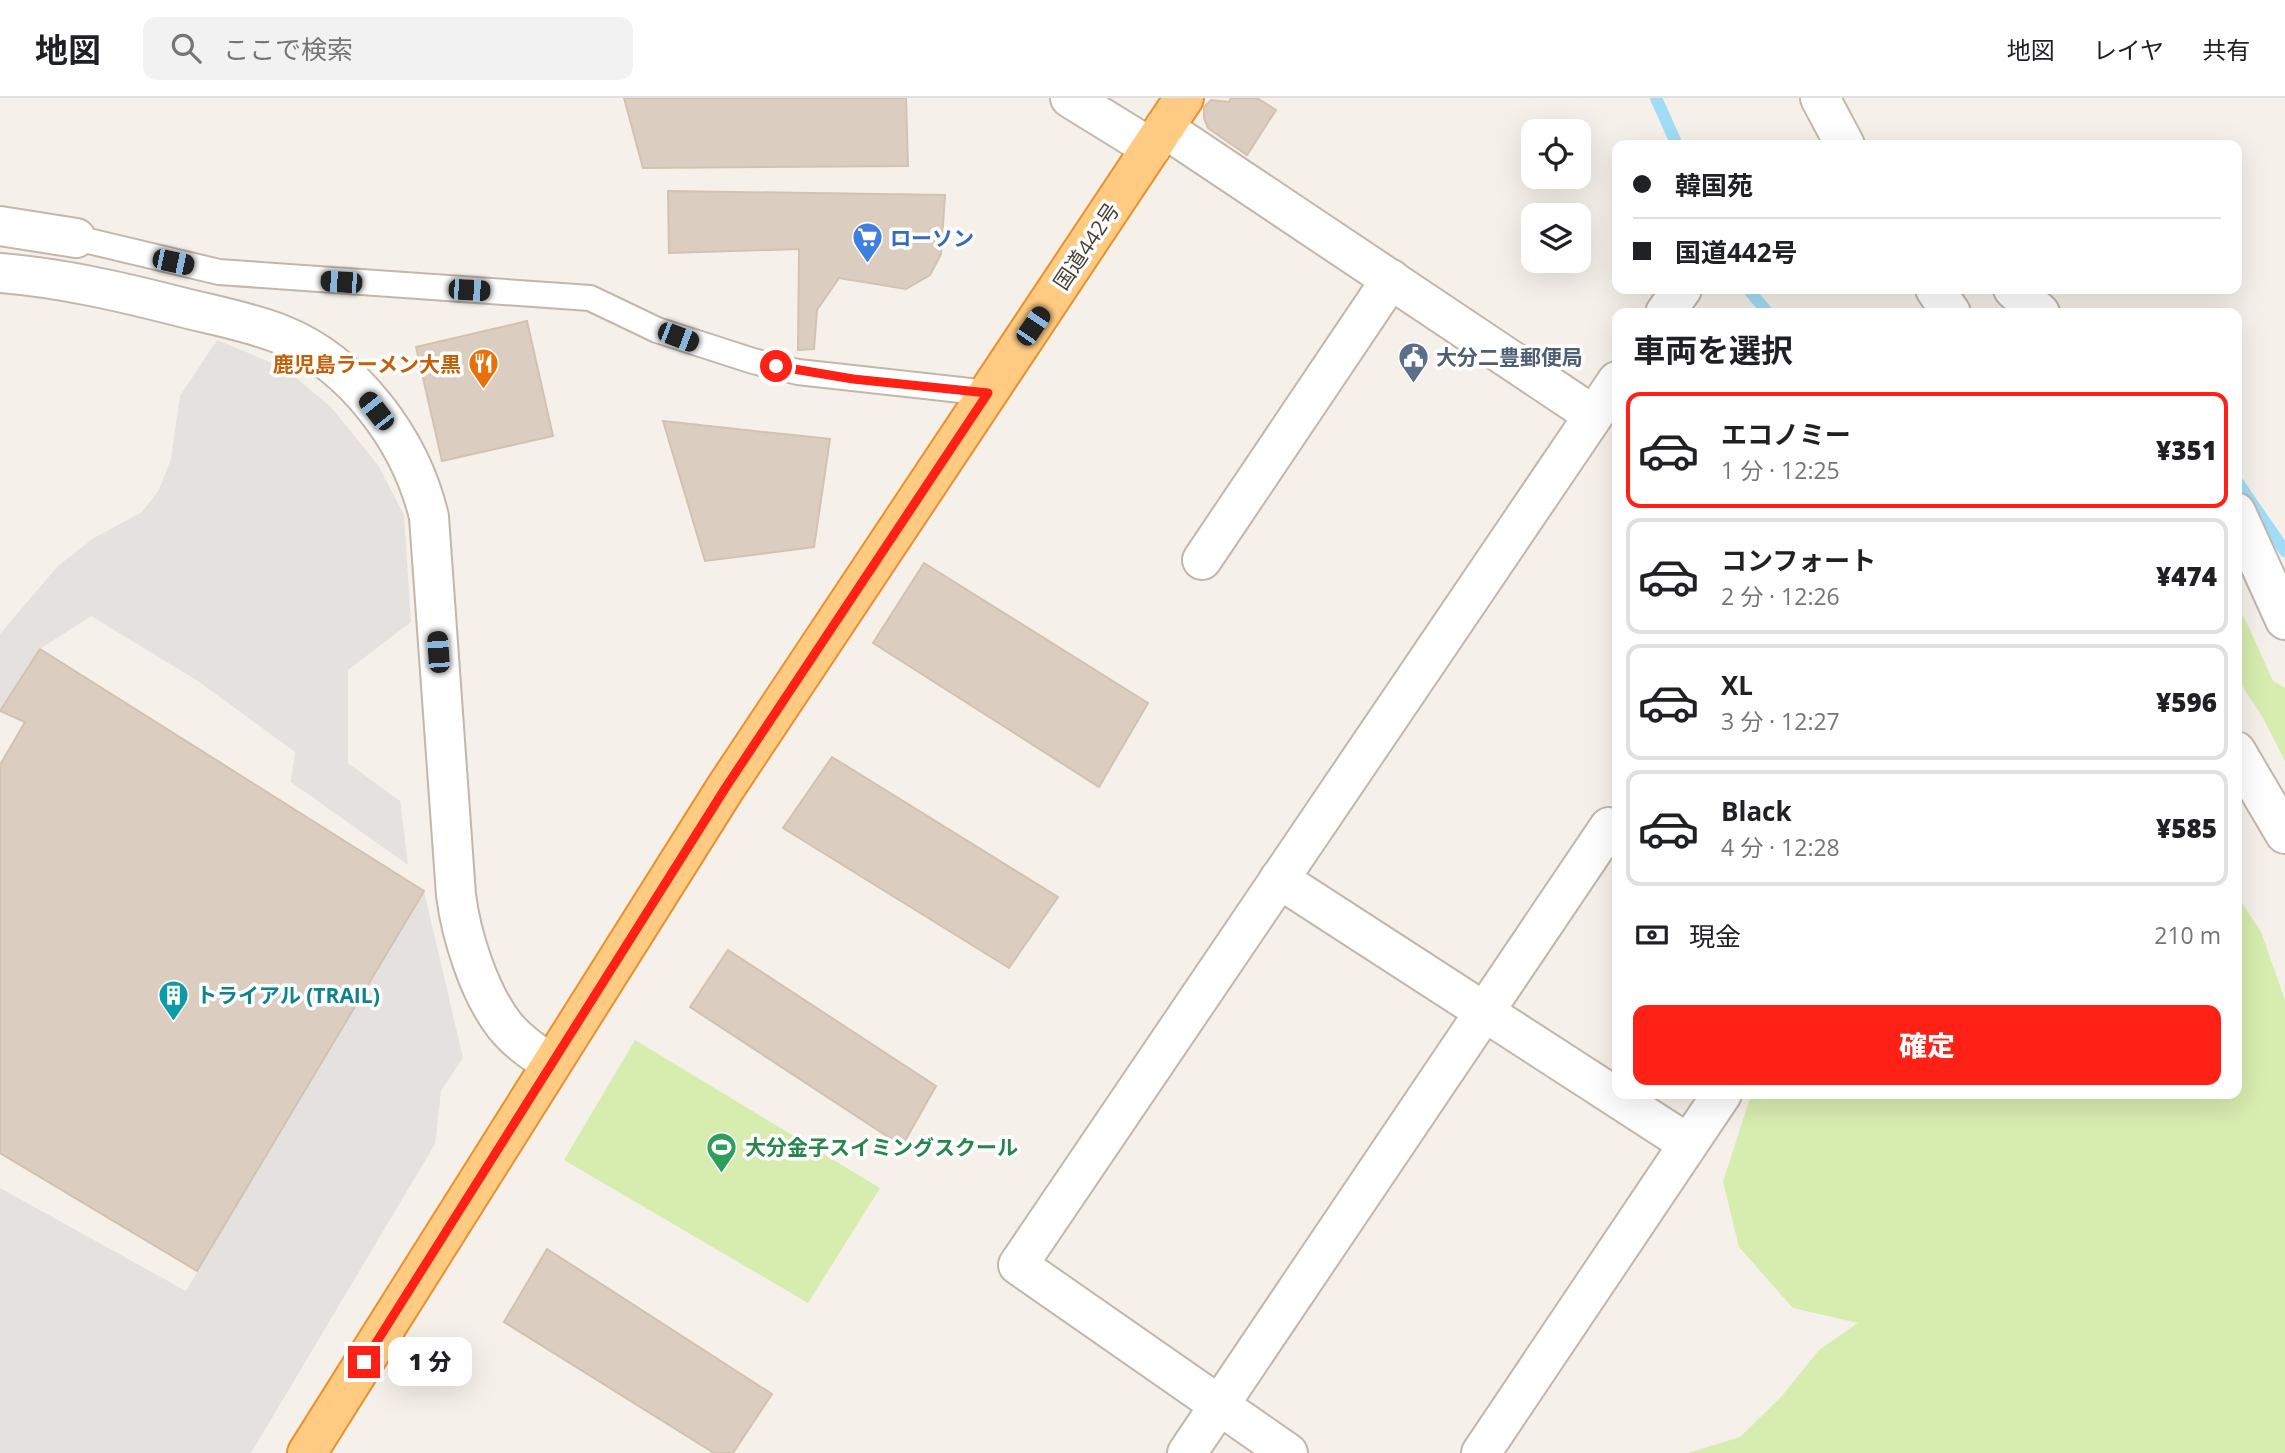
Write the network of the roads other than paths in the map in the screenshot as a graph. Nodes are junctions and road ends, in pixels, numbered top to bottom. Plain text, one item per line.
1 (1070, 98) edge
2 (1820, 98) edge
3 (1167, 125) edge
4 (1842, 140) edge
5 (0, 226) edge
6 (76, 238) joint
7 (0, 273) edge
8 (1391, 279) junction
9 (2019, 294) edge
10 (2034, 308) edge
11 (1612, 388) edge
12 (988, 393) junction
13 (1593, 415) junction
14 (2242, 525) edge
15 (1202, 560) dead end
16 (2285, 620) edge
17 (2242, 761) edge
18 (1609, 827) dead end
19 (2285, 834) edge
20 (1279, 878) junction
21 (1483, 1013) junction
22 (551, 1064) junction
23 (1612, 1095) edge
24 (1618, 1099) edge
25 (1718, 1099) edge
26 (1687, 1143) junction
27 (1218, 1406) junction
28 (307, 1453) edge
29 (1187, 1453) edge
30 (1288, 1453) edge
31 (1481, 1453) edge

1 - 3 street
2 - 4 street
3 - 8 street
3 - 12 highway, 国道442号
5 - 6 street
6 - 12 lane
7 - 22 street
8 - 13 street
8 - 15 street
9 - 10 street
11 - 13 street
12 - 22 highway, 国道442号
13 - 20 street
14 - 16 street
17 - 19 street
18 - 21 street
20 - 21 street
20 - 27 street
21 - 23 street
21 - 27 street
22 - 28 highway, 国道442号
24 - 26 street
25 - 26 street
26 - 31 street
27 - 29 street
27 - 30 street

